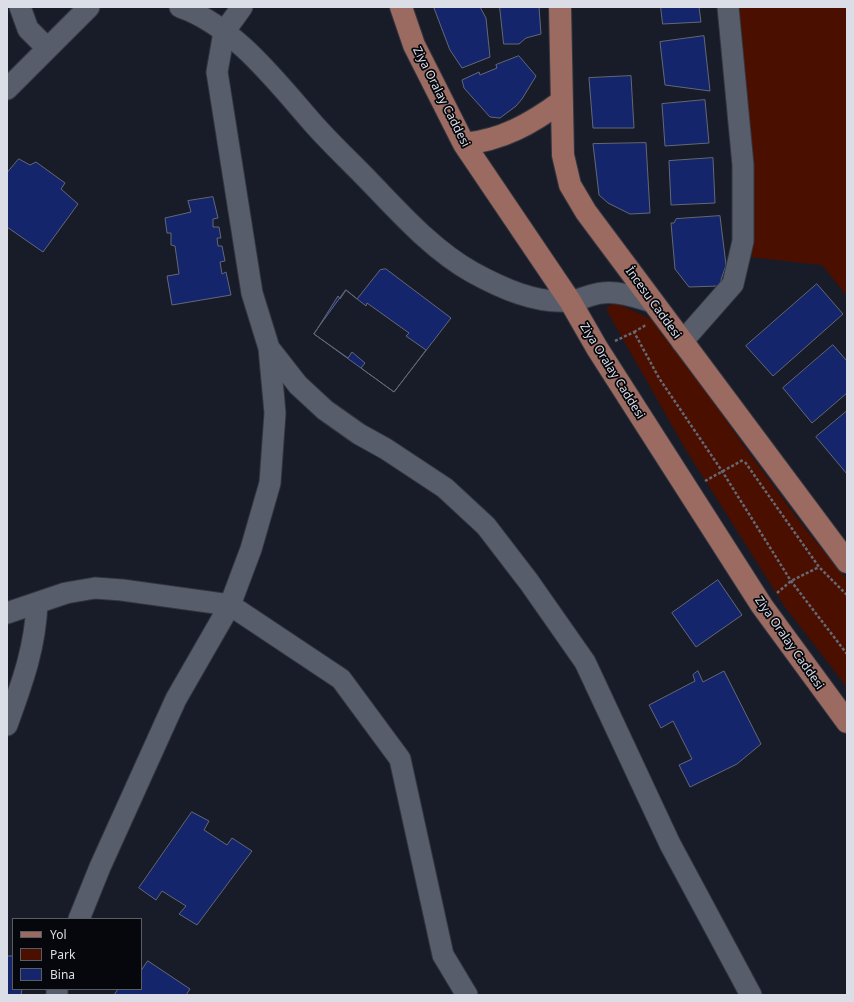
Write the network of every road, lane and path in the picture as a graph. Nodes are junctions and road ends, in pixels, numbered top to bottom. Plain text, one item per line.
1 (20, 7) edge
2 (89, 7) edge
3 (180, 7) edge
4 (242, 7) edge
5 (401, 7) edge
6 (560, 7) edge
7 (728, 7) edge
8 (224, 32) junction
9 (47, 48) junction
10 (7, 88) edge
11 (562, 101) junction
12 (464, 144) junction
13 (570, 301) junction
14 (652, 302) junction
15 (682, 342) junction
16 (269, 348) junction
17 (597, 348) junction
18 (744, 460) dead end
19 (722, 471) junction
20 (688, 491) junction
21 (847, 562) edge
22 (819, 567) dead end
23 (792, 581) junction
24 (37, 604) junction
25 (230, 605) junction
26 (762, 606) junction
27 (7, 613) edge
28 (847, 654) edge
29 (847, 722) edge
30 (7, 725) edge
31 (79, 918) edge
32 (467, 995) edge
33 (751, 995) edge

1 - 9 street
2 - 9 street
3 - 8 street
4 - 8 street
5 - 12 main road, Ziya Oralay Caddesi
6 - 11 main road, İncesu Caddesi
7 - 15 street
8 - 13 street
8 - 16 street
9 - 10 street
11 - 12 main road
11 - 14 main road, İncesu Caddesi
12 - 13 main road, Ziya Oralay Caddesi
13 - 14 street
13 - 17 main road, Ziya Oralay Caddesi
14 - 15 main road, İncesu Caddesi
15 - 21 main road, İncesu Caddesi
16 - 25 street
16 - 33 street
17 - 19 path
17 - 20 main road, Ziya Oralay Caddesi
18 - 19 path
19 - 20 path
19 - 23 path
20 - 26 main road, Ziya Oralay Caddesi
22 - 23 path
23 - 26 path
23 - 28 path
24 - 25 street
24 - 27 street
24 - 30 street
25 - 31 street
25 - 32 street
26 - 29 main road, Ziya Oralay Caddesi

